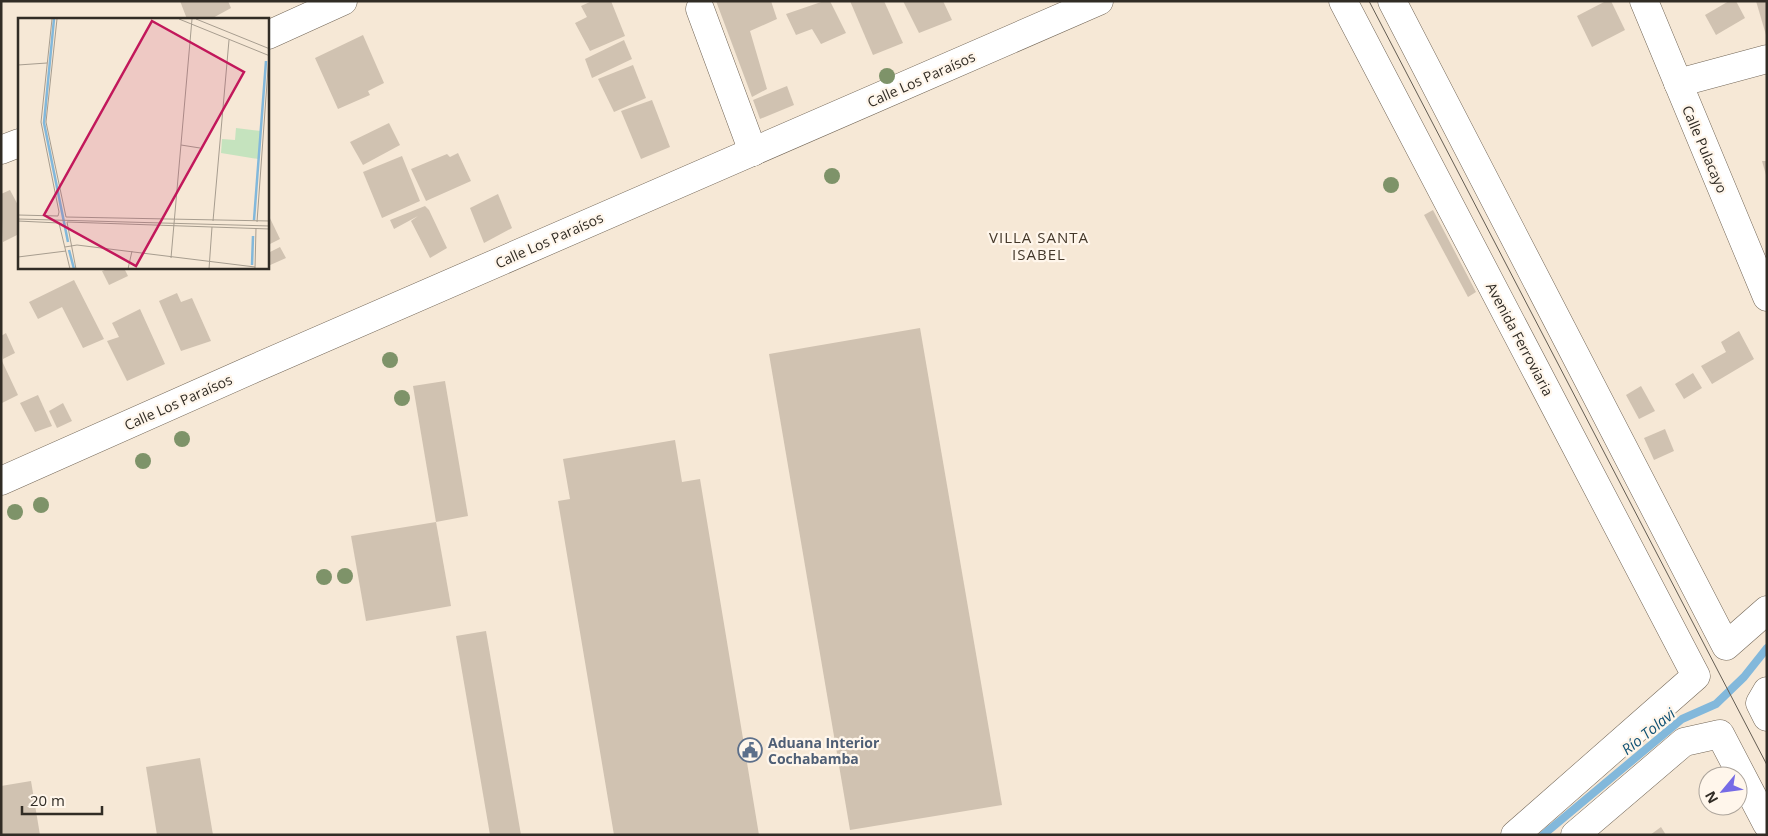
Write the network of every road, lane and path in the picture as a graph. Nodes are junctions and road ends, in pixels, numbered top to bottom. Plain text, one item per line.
1 (343, 1) edge
2 (1099, 1) edge
3 (1343, 1) edge
4 (1392, 1) edge
5 (1644, 1) edge
6 (700, 9) dead end
7 (269, 35) edge
8 (1767, 59) edge
9 (1678, 83) junction
10 (18, 143) edge
11 (1, 150) edge
12 (753, 152) junction
13 (1767, 297) edge
14 (1, 481) edge
15 (1767, 610) edge
16 (1767, 824) edge
17 (1515, 835) edge
18 (1575, 835) edge

1 - 7 street
2 - 12 street, Calle Los Paraísos
3 - 17 street, Avenida Ferroviaria
4 - 15 street
5 - 9 street, Calle Pulacayo
6 - 12 street
8 - 9 street
9 - 13 street, Calle Pulacayo
10 - 11 street
12 - 14 street, Calle Los Paraísos
16 - 18 street

